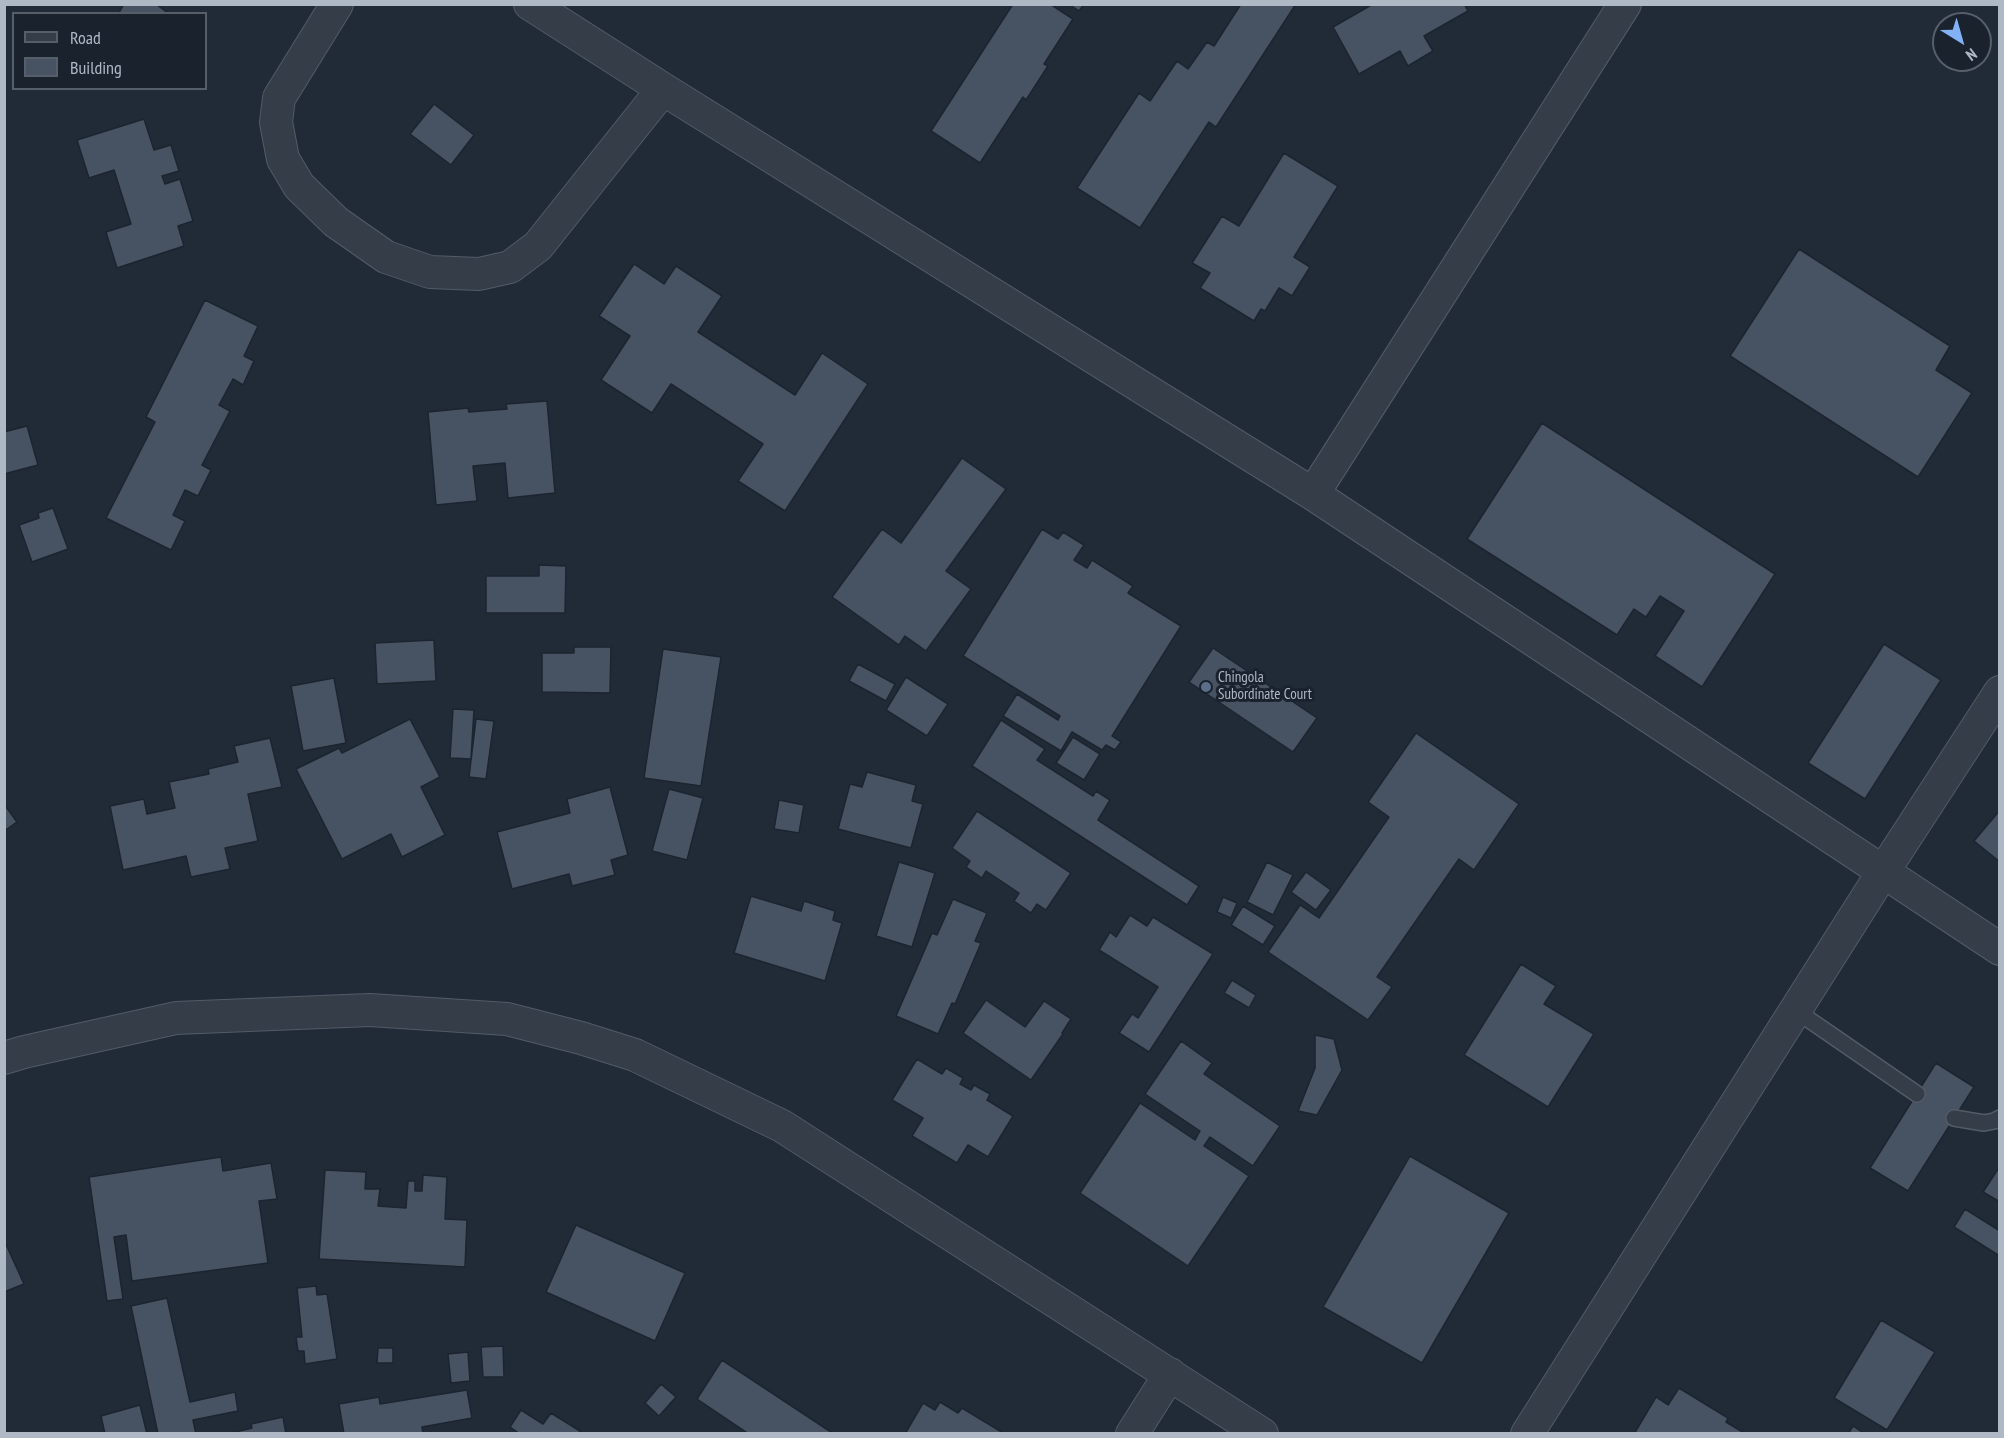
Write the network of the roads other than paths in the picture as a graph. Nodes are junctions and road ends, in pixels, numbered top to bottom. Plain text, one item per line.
1 (337, 4) edge
2 (530, 4) edge
3 (1625, 4) edge
4 (663, 89) junction
5 (1313, 494) junction
6 (2000, 692) edge
7 (1882, 872) junction
8 (2000, 949) edge
9 (1795, 1010) junction
10 (4, 1059) edge
11 (1917, 1094) dead end
12 (1954, 1118) dead end
13 (2000, 1118) edge
14 (1170, 1374) junction
15 (1132, 1434) edge
16 (1262, 1434) edge
17 (1527, 1434) edge

1 - 4 street
2 - 4 street
3 - 5 street
4 - 5 street
5 - 7 street
6 - 7 street
7 - 8 street
7 - 9 street
9 - 11 lane
9 - 17 street
10 - 14 street
12 - 13 lane
14 - 15 street
14 - 16 street

